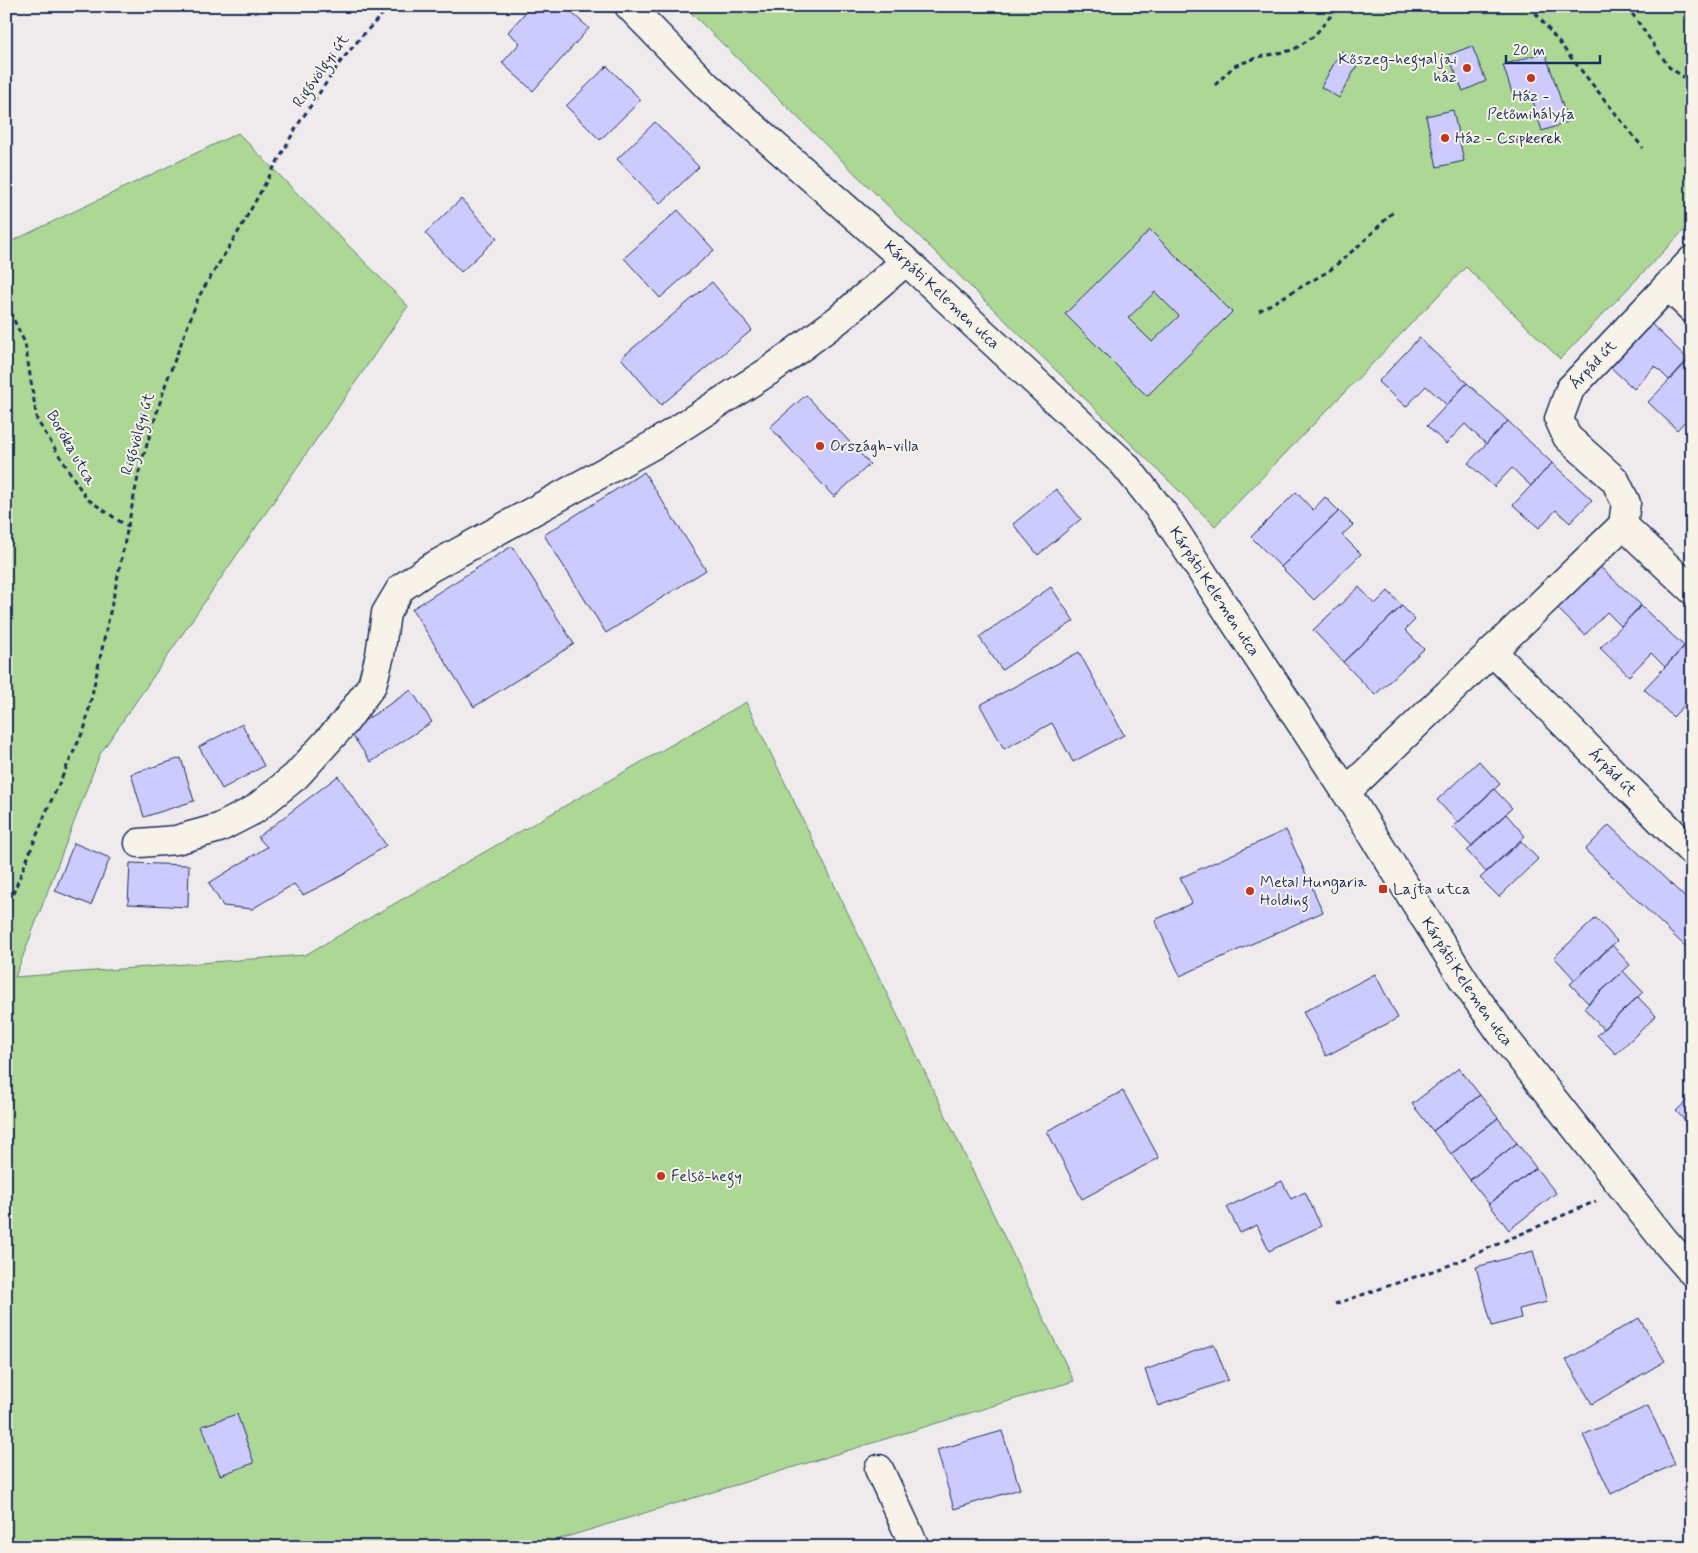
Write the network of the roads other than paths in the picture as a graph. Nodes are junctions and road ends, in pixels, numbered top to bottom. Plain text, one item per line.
1 (629, 6) edge
2 (1692, 260) edge
3 (906, 262) junction
4 (1668, 286) junction
5 (1692, 309) edge
6 (1623, 525) junction
7 (1692, 590) edge
8 (1492, 651) junction
9 (1346, 792) junction
10 (138, 844) dead end
11 (1692, 852) edge
12 (1692, 1272) edge
13 (879, 1469) dead end
14 (915, 1547) edge

1 - 3 street, Kárpáti Kelemen utca
2 - 4 street, Árpád út
3 - 9 street, Kárpáti Kelemen utca
3 - 10 street
4 - 5 street
4 - 6 street, Árpád út
6 - 7 street
6 - 8 street
8 - 9 street
8 - 11 street, Árpád út
9 - 12 street, Kárpáti Kelemen utca
13 - 14 street

